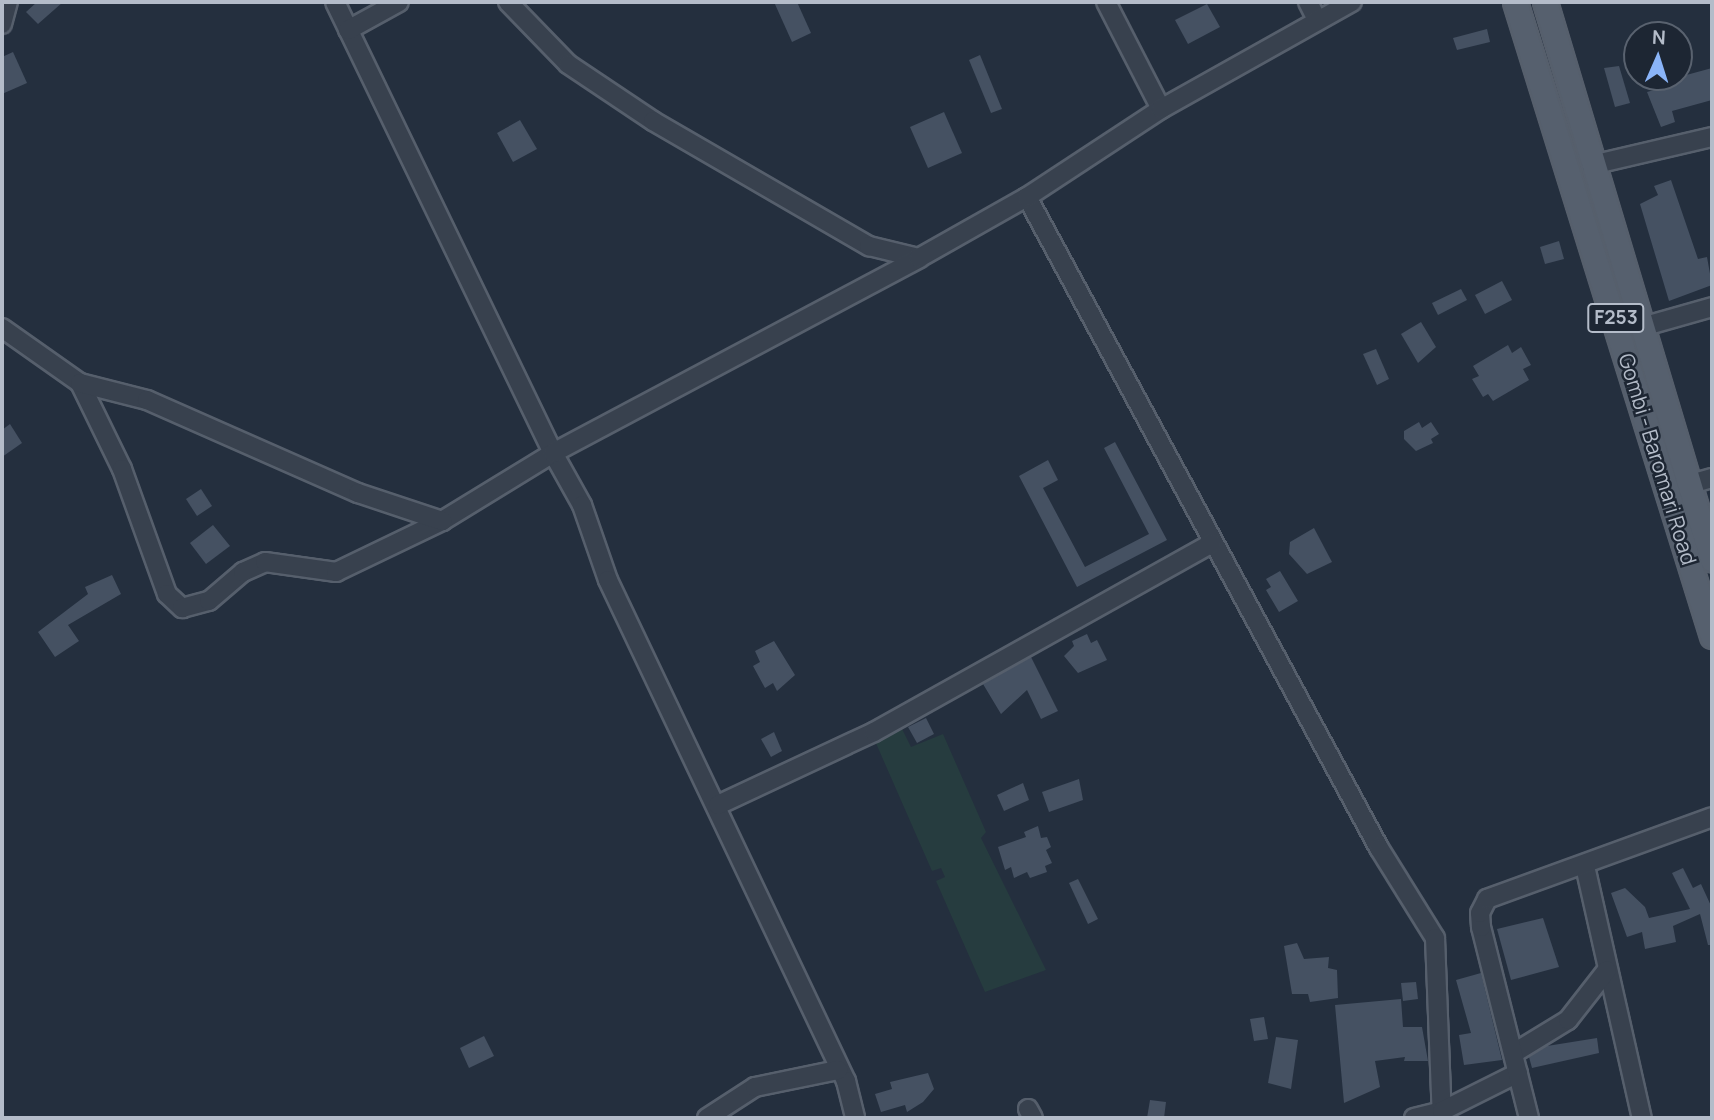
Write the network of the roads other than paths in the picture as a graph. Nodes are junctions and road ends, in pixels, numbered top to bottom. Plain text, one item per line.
1 (8, 2) edge
2 (335, 2) edge
3 (399, 2) edge
4 (508, 2) edge
5 (1105, 2) edge
6 (1308, 2) edge
7 (1352, 2) edge
8 (1515, 2) edge
9 (1548, 3) edge
10 (1317, 20) junction
11 (2, 24) edge
12 (348, 30) junction
13 (1161, 109) junction
14 (1712, 137) edge
15 (1592, 165) junction
16 (1027, 197) junction
17 (919, 258) junction
18 (1712, 307) edge
19 (1642, 327) junction
20 (2, 328) edge
21 (80, 383) junction
22 (553, 453) junction
23 (1702, 481) edge
24 (442, 521) junction
25 (1212, 543) junction
26 (1712, 560) edge
27 (1712, 636) edge
28 (718, 806) junction
29 (1712, 817) edge
30 (1586, 866) junction
31 (1607, 970) junction
32 (1514, 1053) junction
33 (838, 1070) junction
34 (1518, 1073) junction
35 (1439, 1116) edge
36 (707, 1118) edge
37 (855, 1118) edge
38 (1414, 1118) edge
39 (1529, 1118) edge
40 (1642, 1118) edge

1 - 11 street
2 - 12 street
3 - 12 street
4 - 17 street
5 - 13 street
6 - 10 street
7 - 10 street
8 - 27 main road, Gombi - Baromari Road / F253
9 - 15 main road, Gombi - Baromari Road / F253
10 - 13 street
12 - 22 street
13 - 16 street
14 - 15 street
15 - 19 main road, Gombi - Baromari Road / F253
16 - 17 street
16 - 25 street
17 - 22 street
18 - 19 street
19 - 23 main road, Gombi - Baromari Road / F253
20 - 21 street
21 - 24 street
21 - 24 street
22 - 24 street
22 - 28 street
23 - 26 main road, Gombi - Baromari Road / F253
25 - 28 street
25 - 35 street
28 - 33 street
29 - 30 street
30 - 31 street
30 - 32 street
31 - 32 street
31 - 40 street
32 - 34 street
33 - 36 street
33 - 37 street
34 - 35 street
34 - 39 street
35 - 38 street

